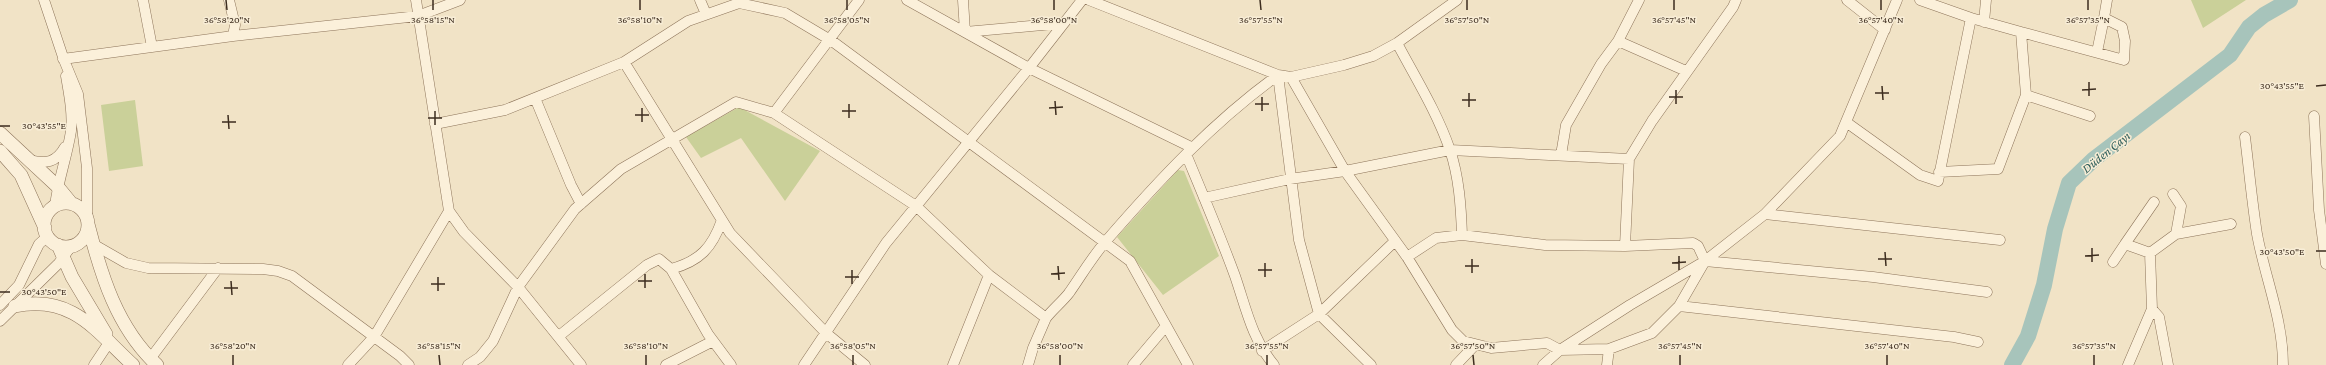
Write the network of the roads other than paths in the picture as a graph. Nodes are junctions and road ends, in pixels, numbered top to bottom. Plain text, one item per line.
1 (44, 0) edge
2 (143, 0) edge
3 (229, 0) edge
4 (416, 0) edge
5 (460, 0) edge
6 (700, 0) edge
7 (859, 0) edge
8 (907, 0) edge
9 (963, 0) edge
10 (1082, 0) edge
11 (1089, 0) edge
12 (1457, 0) edge
13 (1639, 0) edge
14 (1736, 0) edge
15 (1847, 0) edge
16 (1897, 0) edge
17 (1920, 0) edge
18 (1986, 0) edge
19 (2107, 0) edge
20 (706, 14) junction
21 (418, 16) junction
22 (1971, 18) junction
23 (2104, 18) junction
24 (1984, 22) junction
25 (1064, 23) junction
26 (1885, 30) junction
27 (965, 32) junction
28 (2021, 32) junction
29 (233, 36) junction
30 (830, 39) junction
31 (1618, 41) junction
32 (1397, 43) junction
33 (152, 47) junction
34 (2097, 52) junction
35 (63, 60) junction
36 (624, 62) junction
37 (1029, 68) junction
38 (1686, 72) junction
39 (1278, 76) junction
40 (1291, 77) junction
41 (2026, 95) junction
42 (535, 98) junction
43 (774, 113) junction
44 (2090, 116) dead end
45 (2314, 116) dead end
46 (1846, 122) junction
47 (435, 124) junction
48 (0, 133) edge
49 (2245, 137) dead end
50 (671, 138) junction
51 (69, 142) junction
52 (968, 142) junction
53 (1450, 150) junction
54 (0, 151) edge
55 (1189, 151) junction
56 (1561, 155) junction
57 (1630, 159) junction
58 (29, 160) junction
59 (1345, 171) junction
60 (1939, 172) junction
61 (1290, 178) junction
62 (57, 186) junction
63 (2173, 194) dead end
64 (1204, 198) junction
65 (2154, 202) dead end
66 (71, 203) junction
67 (581, 204) junction
68 (55, 206) junction
69 (916, 206) junction
70 (449, 211) junction
71 (1765, 214) junction
72 (87, 220) junction
73 (722, 220) junction
74 (2230, 224) dead end
75 (46, 233) junction
76 (1462, 234) junction
77 (2176, 234) junction
78 (2000, 240) dead end
79 (1395, 241) junction
80 (1105, 242) junction
81 (93, 244) junction
82 (2125, 244) junction
83 (58, 245) junction
84 (72, 245) junction
85 (1625, 246) junction
86 (2150, 253) junction
87 (64, 257) junction
88 (1407, 257) junction
89 (1705, 262) junction
90 (2113, 262) dead end
91 (2326, 264) edge
92 (218, 268) junction
93 (670, 269) junction
94 (988, 275) junction
95 (518, 287) junction
96 (1987, 292) dead end
97 (0, 305) edge
98 (15, 306) junction
99 (1679, 306) junction
100 (2152, 309) junction
101 (1319, 314) junction
102 (1046, 318) junction
103 (0, 321) edge
104 (1166, 326) junction
105 (826, 332) junction
106 (559, 336) junction
107 (374, 337) junction
108 (110, 341) junction
109 (713, 341) junction
110 (1978, 342) dead end
111 (1475, 345) junction
112 (1608, 349) junction
113 (1560, 350) junction
114 (1262, 351) junction
115 (154, 362) edge
116 (94, 365) edge
117 (133, 365) edge
118 (348, 365) edge
119 (409, 365) edge
120 (468, 365) edge
121 (581, 365) edge
122 (666, 365) edge
123 (731, 365) edge
124 (804, 365) edge
125 (865, 365) edge
126 (953, 365) edge
127 (1028, 365) edge
128 (1134, 365) edge
129 (1188, 365) edge
130 (1274, 365) edge
131 (1371, 365) edge
132 (1456, 365) edge
133 (1543, 365) edge
134 (1607, 365) edge
135 (2128, 365) edge
136 (2168, 365) edge
137 (2283, 365) edge

1 - 35 street
2 - 33 street
3 - 29 street
4 - 21 street
5 - 21 street
6 - 20 street
7 - 30 street
8 - 27 street
9 - 27 street
10 - 25 street
11 - 39 street
12 - 32 street
13 - 31 street
14 - 38 street
15 - 26 street
16 - 26 street
17 - 22 street
18 - 24 street
19 - 23 street
20 - 30 street
20 - 36 street
21 - 29 street
21 - 47 street
22 - 24 street
22 - 60 street
23 - 34 street
23 - 34 street
24 - 28 street
25 - 27 street
25 - 37 street
26 - 46 street
27 - 37 street
28 - 34 street
28 - 41 street
29 - 33 street
30 - 43 street
30 - 52 street
31 - 38 street
31 - 56 street
32 - 40 street
32 - 53 street
33 - 35 street
35 - 51 street
35 - 72 street
36 - 42 street
36 - 50 street
37 - 52 street
37 - 55 street
38 - 57 street
39 - 40 street
39 - 55 street
39 - 61 street
40 - 59 street
41 - 44 street
41 - 60 street
42 - 47 street
42 - 67 street
43 - 50 street
43 - 69 street
45 - 91 street
46 - 60 street
46 - 71 street
47 - 70 street
48 - 58 street
49 - 137 street
50 - 67 street
50 - 73 street
51 - 58 street
51 - 62 street
52 - 69 street
52 - 80 street
53 - 56 street
53 - 59 street
53 - 76 street
54 - 75 street
55 - 64 street
55 - 80 street
56 - 57 street
57 - 85 street
58 - 62 street
59 - 61 street
59 - 79 street
61 - 64 street
61 - 101 street
62 - 66 street
62 - 68 street
63 - 77 street
64 - 114 street
65 - 82 street
66 - 68 street
66 - 72 street
67 - 95 street
68 - 75 street
69 - 94 street
69 - 105 street
70 - 95 street
70 - 107 street
71 - 78 street
71 - 89 street
72 - 81 street
72 - 84 street
73 - 93 street
73 - 105 street
74 - 77 street
75 - 83 street
75 - 97 street
76 - 85 street
76 - 88 street
77 - 86 street
79 - 88 street
79 - 101 street
80 - 102 street
80 - 104 street
81 - 92 street
81 - 115 street
82 - 86 street
82 - 90 street
83 - 84 street
83 - 87 street
84 - 87 street
85 - 89 street
86 - 100 street
87 - 98 street
87 - 108 street
88 - 111 street
89 - 96 street
89 - 99 street
89 - 113 street
92 - 107 street
92 - 115 street
93 - 106 street
93 - 109 street
94 - 102 street
94 - 126 street
95 - 106 street
95 - 120 street
98 - 103 street
98 - 108 street
99 - 110 street
99 - 112 street
100 - 135 street
100 - 136 street
101 - 114 street
101 - 131 street
102 - 127 street
104 - 128 street
104 - 129 street
105 - 124 street
105 - 125 street
106 - 121 street
107 - 118 street
107 - 119 street
108 - 116 street
108 - 117 street
109 - 122 street
109 - 123 street
111 - 113 street
111 - 132 street
112 - 113 street
112 - 134 street
113 - 133 street
114 - 130 street

